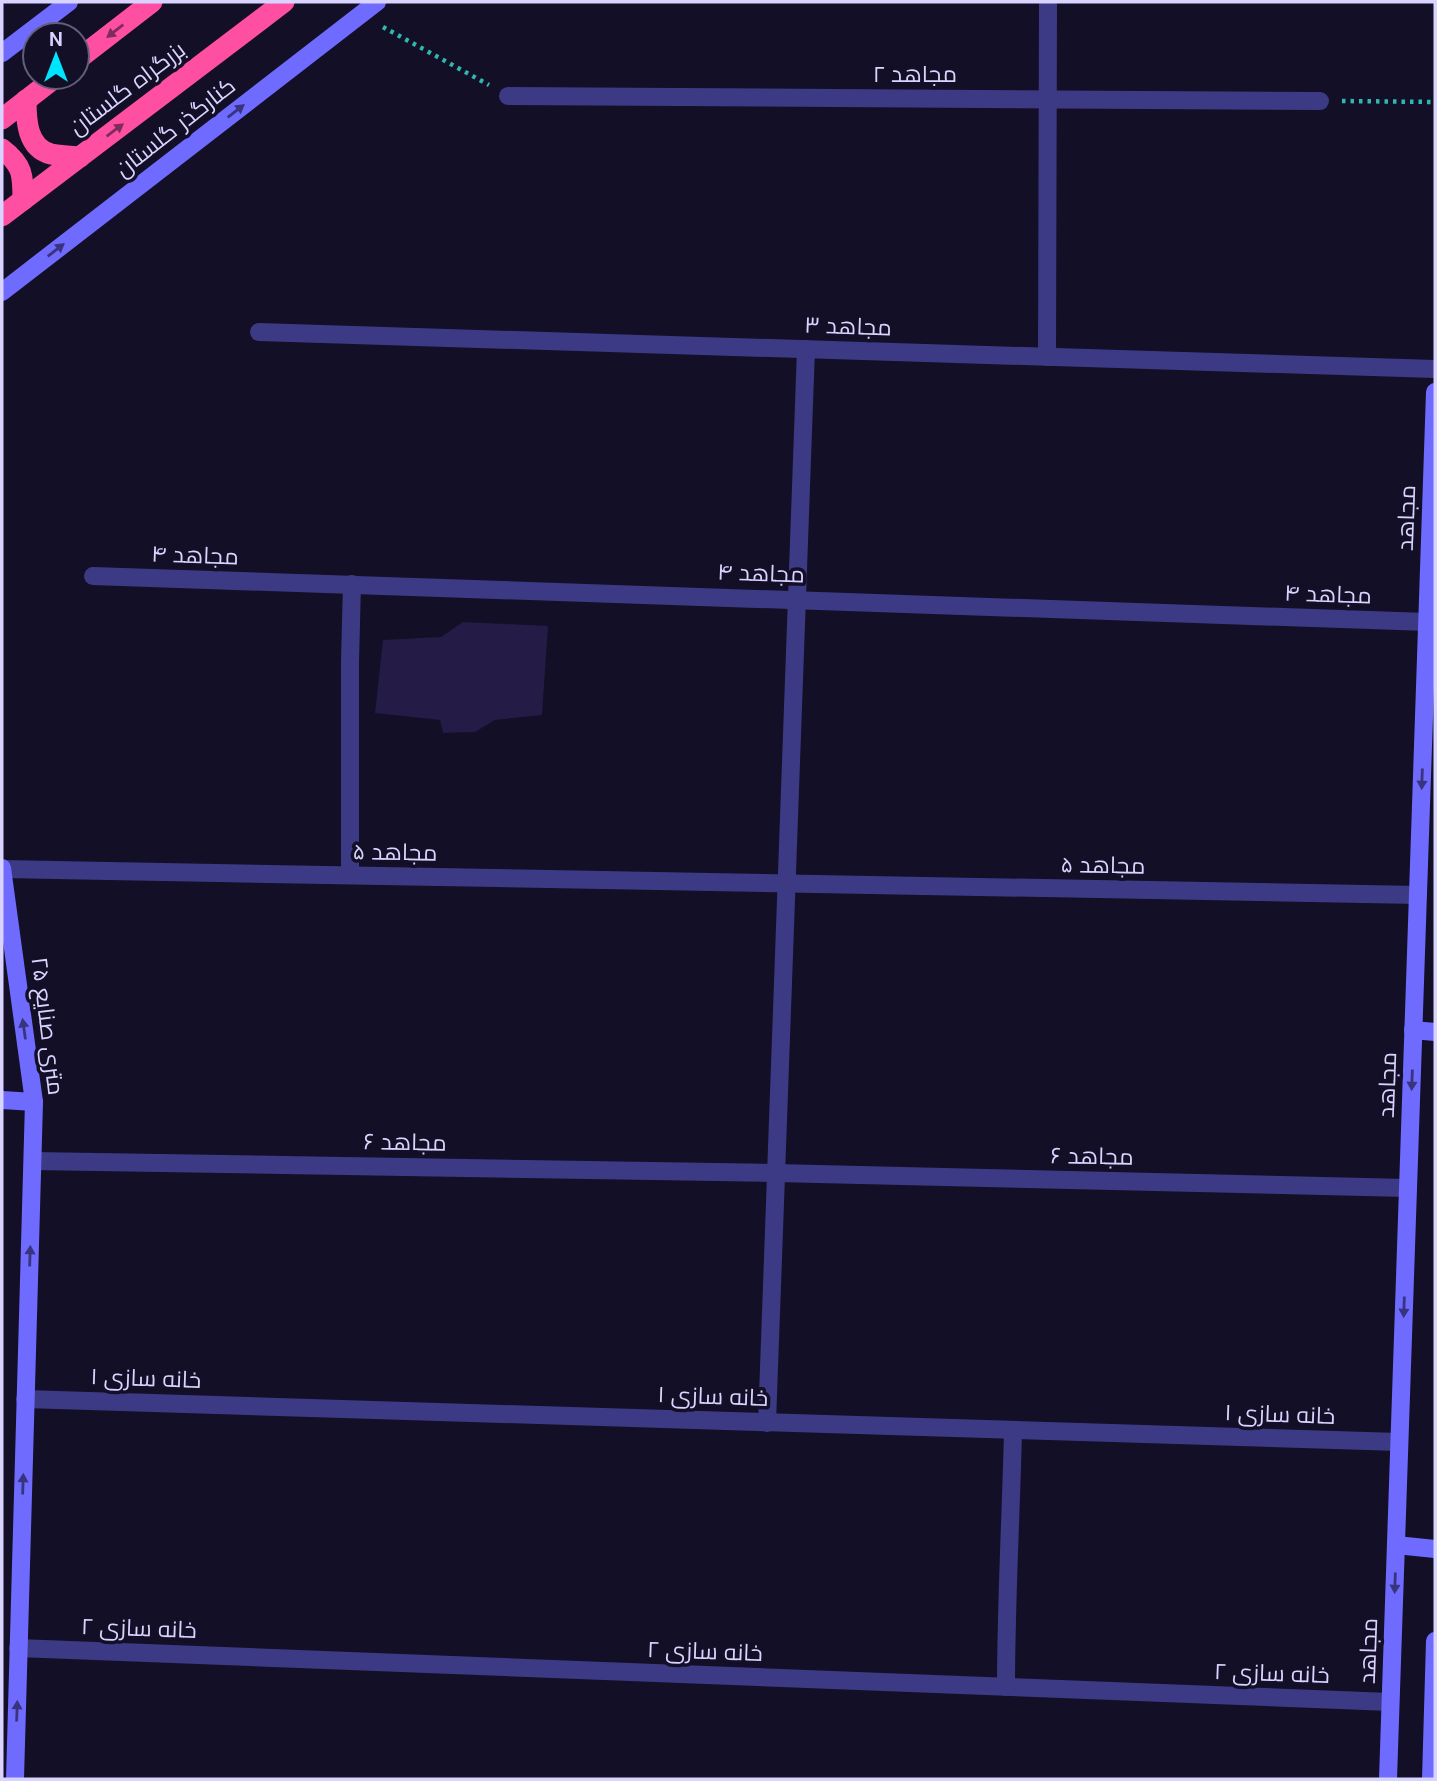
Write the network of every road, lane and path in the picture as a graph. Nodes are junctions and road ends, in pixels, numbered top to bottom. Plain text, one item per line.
1 (69, 2) edge
2 (152, 2) edge
3 (284, 2) edge
4 (377, 2) edge
5 (1048, 2) edge
6 (361, 15) junction
7 (91, 49) edge
8 (2, 53) edge
9 (38, 91) edge
10 (508, 96) joint
11 (1047, 99) junction
12 (26, 100) junction
13 (1320, 101) joint
14 (1435, 102) edge
15 (2, 119) edge
16 (2, 149) edge
17 (80, 157) junction
18 (23, 200) junction
19 (2, 216) edge
20 (2, 292) edge
21 (259, 332) dead end
22 (806, 349) junction
23 (1047, 357) junction
24 (1435, 369) edge
25 (1435, 392) edge
26 (1433, 491) edge
27 (93, 576) dead end
28 (352, 584) junction
29 (797, 599) junction
30 (1427, 622) junction
31 (2, 868) edge
32 (350, 875) junction
33 (786, 883) junction
34 (1418, 895) junction
35 (1413, 1030) junction
36 (1435, 1032) edge
37 (2, 1100) edge
38 (34, 1102) junction
39 (33, 1161) junction
40 (776, 1173) junction
41 (1408, 1188) junction
42 (25, 1399) junction
43 (767, 1423) junction
44 (1013, 1430) junction
45 (1399, 1442) junction
46 (1396, 1545) junction
47 (1435, 1549) edge
48 (1435, 1641) edge
49 (10, 1647) edge
50 (1006, 1687) junction
51 (1434, 1696) edge
52 (1390, 1702) junction
53 (15, 1779) edge
54 (1388, 1779) edge
55 (1431, 1779) edge

1 - 8 street
2 -> 7 highway
17 -> 3 highway, بزرگراه گلستان
4 - 6 street, کنارگذر گلستان
5 - 11 street
6 - 10 path
20 -> 6 street, کنارگذر گلستان
9 - 12 highway
10 - 11 street, مجاهد ۲
11 - 13 street, مجاهد ۲
11 - 23 street
12 - 15 highway
12 - 17 highway
13 - 14 path
16 - 18 highway
17 - 18 highway, بزرگراه گلستان
18 - 19 highway, بزرگراه گلستان
21 - 22 street, مجاهد ۳
22 - 23 street, مجاهد ۳
22 - 29 street
23 - 24 street, مجاهد ۳
25 - 26 street, مجاهد
26 - 30 street, مجاهد
27 - 28 street, مجاهد ۴
28 - 29 street, مجاهد ۴
28 - 32 street
29 - 30 street, مجاهد ۴
29 - 33 street
30 -> 34 street, مجاهد
31 - 32 street, ۵ مجاهد
38 -> 31 street, ۲۵ متری صنایع
32 - 33 street, ۵ مجاهد
33 - 34 street, مجاهد ۵
33 - 40 street
34 - 35 street, مجاهد
35 - 36 street
35 -> 41 street, مجاهد
37 - 38 street
38 - 39 street, ۲۵ متری صنایع
39 - 40 street, ۶ مجاهد
42 -> 39 street, ۲۵ متری صنایع
40 - 41 street, مجاهد ۶
40 - 43 street
41 -> 45 street, مجاهد
42 - 43 street, خانه سازی ۱
49 -> 42 street, ۲۵ متری صنایع
43 - 44 street, خانه سازی ۱
44 - 45 street, خانه سازی ۱
44 - 50 street
45 - 46 street, مجاهد
46 - 47 street
46 -> 52 street, مجاهد
48 - 51 street
49 - 50 street, خانه سازی ۲
53 -> 49 street, ۲۵ متری صنایع
50 - 52 street, خانه سازی ۲
51 - 55 street
52 - 54 street, مجاهد

